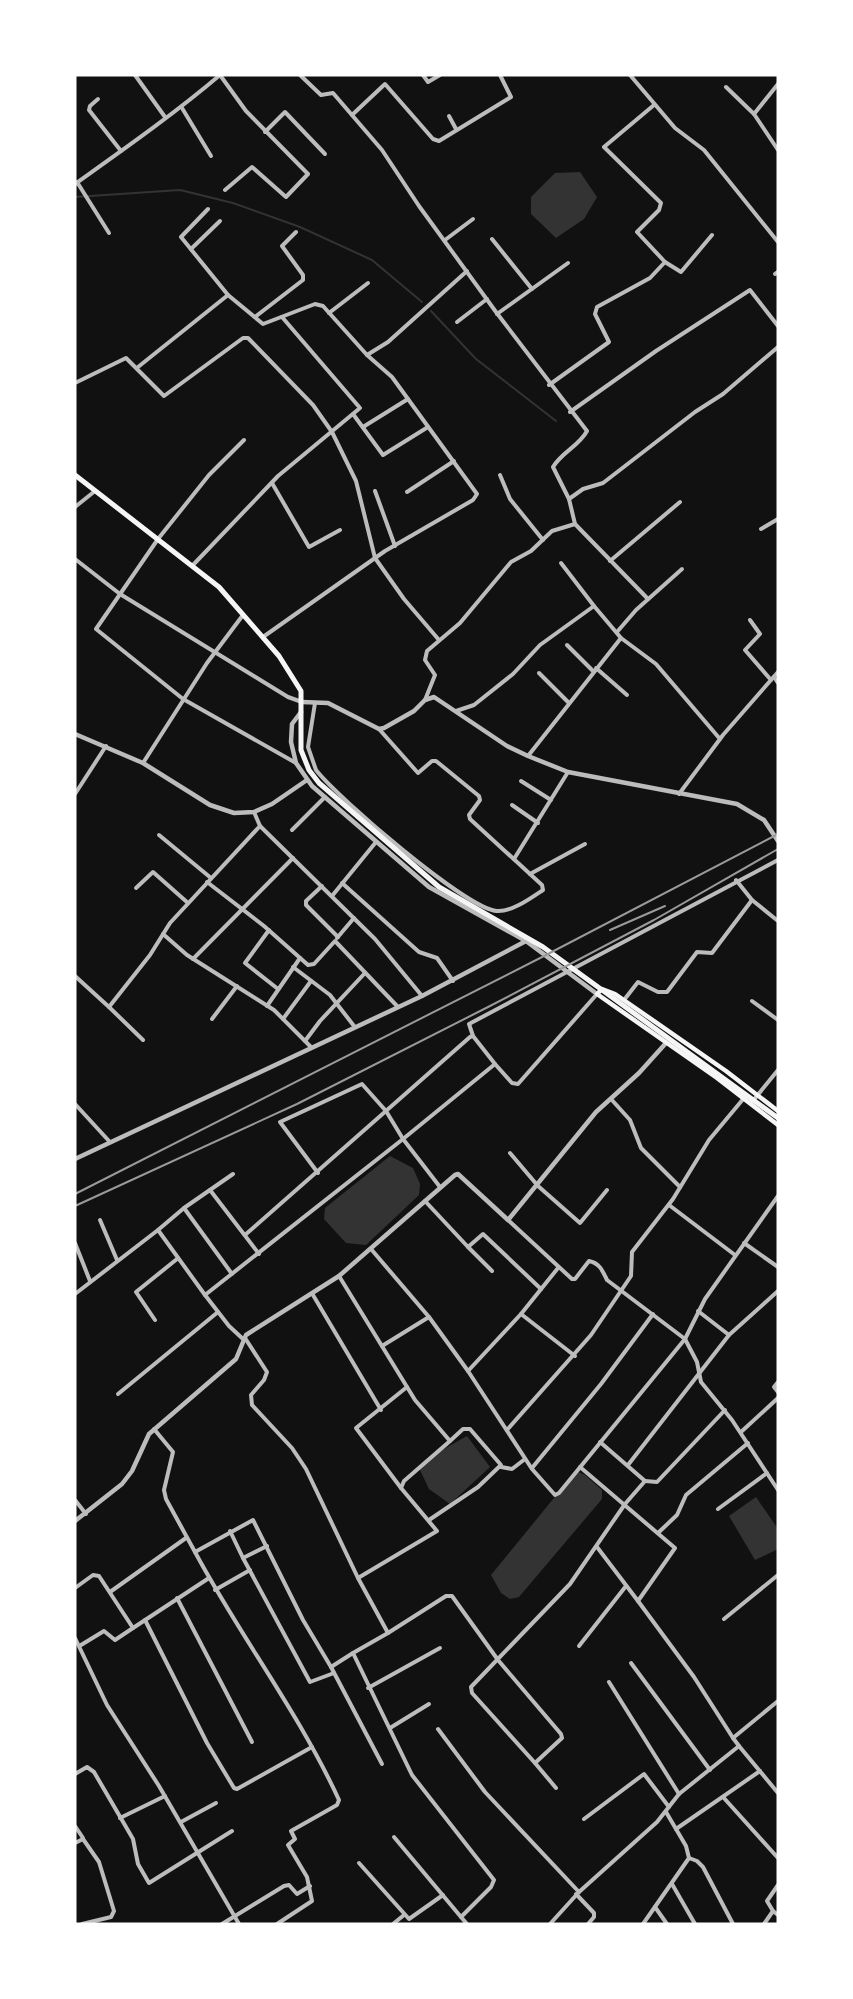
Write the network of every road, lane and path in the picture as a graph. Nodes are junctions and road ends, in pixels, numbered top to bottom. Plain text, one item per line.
1 (135, 75) edge
2 (220, 75) edge
3 (300, 75) edge
4 (423, 75) edge
5 (440, 75) edge
6 (500, 75) edge
7 (630, 75) edge
8 (778, 84) edge
9 (726, 87) dead end
10 (98, 99) dead end
11 (654, 105) junction
12 (182, 108) junction
13 (754, 114) junction
14 (352, 115) junction
15 (449, 116) dead end
16 (165, 117) junction
17 (456, 129) junction
18 (265, 132) junction
19 (778, 150) edge
20 (121, 151) junction
21 (325, 154) dead end
22 (211, 156) dead end
23 (76, 183) edge
24 (225, 190) dead end
25 (208, 209) dead end
26 (473, 219) dead end
27 (220, 221) dead end
28 (297, 232) dead end
29 (109, 233) dead end
30 (712, 235) dead end
31 (492, 239) dead end
32 (445, 240) junction
33 (778, 242) edge
34 (191, 249) junction
35 (665, 262) junction
36 (568, 263) dead end
37 (467, 271) junction
38 (368, 283) dead end
39 (532, 289) junction
40 (228, 295) junction
41 (487, 299) junction
42 (329, 313) junction
43 (497, 314) junction
44 (255, 317) junction
45 (282, 317) junction
46 (457, 322) dead end
47 (778, 326) edge
48 (778, 347) edge
49 (367, 355) junction
50 (138, 367) junction
51 (75, 383) edge
52 (549, 385) junction
53 (408, 399) junction
54 (570, 412) junction
55 (353, 414) junction
56 (363, 427) junction
57 (428, 427) junction
58 (332, 432) junction
59 (243, 440) dead end
60 (454, 461) junction
61 (75, 475) edge
62 (500, 476) dead end
63 (272, 483) junction
64 (95, 491) junction
65 (375, 491) dead end
66 (407, 492) dead end
67 (569, 499) junction
68 (680, 502) dead end
69 (75, 507) edge
70 (778, 519) edge
71 (575, 524) junction
72 (761, 529) dead end
73 (340, 530) dead end
74 (158, 539) junction
75 (543, 540) junction
76 (395, 546) junction
77 (375, 558) junction
78 (75, 559) edge
79 (610, 561) junction
80 (561, 563) dead end
81 (193, 565) junction
82 (682, 569) dead end
83 (120, 594) junction
84 (648, 599) junction
85 (594, 606) junction
86 (243, 615) junction
87 (750, 620) dead end
88 (616, 632) junction
89 (262, 638) junction
90 (621, 638) junction
91 (439, 640) junction
92 (567, 645) dead end
93 (215, 652) junction
94 (595, 669) junction
95 (778, 672) edge
96 (539, 673) dead end
97 (772, 679) junction
98 (778, 683) edge
99 (627, 695) dead end
100 (183, 699) junction
101 (425, 700) junction
102 (302, 702) junction
103 (315, 703) junction
104 (568, 703) junction
105 (456, 711) junction
106 (301, 712) junction
107 (379, 729) junction
108 (75, 734) edge
109 (720, 739) junction
110 (106, 746) junction
111 (528, 756) junction
112 (143, 762) junction
113 (296, 763) junction
114 (568, 772) junction
115 (307, 780) junction
116 (521, 781) dead end
117 (75, 794) edge
118 (679, 794) junction
119 (325, 797) junction
120 (551, 800) junction
121 (512, 805) dead end
122 (254, 812) junction
123 (538, 823) junction
124 (261, 826) junction
125 (292, 831) dead end
126 (159, 835) dead end
127 (778, 841) edge
128 (376, 842) junction
129 (585, 844) dead end
130 (293, 858) junction
131 (514, 859) junction
132 (778, 860) edge
133 (530, 874) junction
134 (211, 878) junction
135 (736, 880) junction
136 (207, 882) junction
137 (342, 883) junction
138 (322, 886) junction
139 (136, 888) dead end
140 (332, 896) junction
141 (752, 900) junction
142 (189, 903) junction
143 (241, 908) junction
144 (354, 918) junction
145 (778, 921) edge
146 (269, 930) junction
147 (163, 934) junction
148 (337, 939) junction
149 (526, 941) junction
150 (300, 958) junction
151 (193, 959) junction
152 (293, 968) junction
153 (568, 971) junction
154 (365, 973) junction
155 (75, 975) edge
156 (311, 981) junction
157 (453, 981) junction
158 (237, 986) junction
159 (278, 989) junction
160 (597, 994) junction
161 (422, 996) junction
162 (624, 1000) junction
163 (752, 1001) dead end
164 (337, 1002) junction
165 (267, 1006) junction
166 (397, 1006) junction
167 (109, 1007) junction
168 (212, 1019) dead end
169 (283, 1019) junction
170 (778, 1020) edge
171 (354, 1026) junction
172 (473, 1036) junction
173 (143, 1040) dead end
174 (305, 1041) junction
175 (666, 1043) junction
176 (310, 1046) junction
177 (495, 1064) junction
178 (778, 1070) edge
179 (757, 1094) junction
180 (744, 1098) junction
181 (610, 1099) junction
182 (751, 1103) junction
183 (75, 1104) edge
184 (386, 1111) junction
185 (778, 1111) edge
186 (778, 1118) edge
187 (778, 1125) edge
188 (403, 1139) junction
189 (109, 1141) junction
190 (510, 1154) dead end
191 (75, 1159) edge
192 (318, 1173) junction
193 (233, 1174) dead end
194 (538, 1186) junction
195 (440, 1187) junction
196 (680, 1187) junction
197 (210, 1190) junction
198 (607, 1190) dead end
199 (778, 1196) edge
200 (425, 1201) junction
201 (669, 1205) junction
202 (184, 1208) junction
203 (100, 1220) dead end
204 (508, 1220) junction
205 (158, 1230) junction
206 (245, 1235) junction
207 (75, 1243) edge
208 (744, 1243) junction
209 (468, 1247) junction
210 (370, 1249) junction
211 (259, 1254) junction
212 (735, 1255) junction
213 (177, 1259) junction
214 (117, 1260) junction
215 (558, 1268) junction
216 (778, 1268) edge
217 (492, 1271) dead end
218 (232, 1274) junction
219 (339, 1276) junction
220 (90, 1281) junction
221 (541, 1289) junction
222 (622, 1290) junction
223 (778, 1291) edge
224 (75, 1294) edge
225 (205, 1295) junction
226 (313, 1295) junction
227 (698, 1311) junction
228 (218, 1312) junction
229 (521, 1314) junction
230 (653, 1314) junction
231 (429, 1317) junction
232 (155, 1320) dead end
233 (729, 1335) junction
234 (244, 1339) junction
235 (685, 1340) junction
236 (382, 1346) junction
237 (575, 1356) junction
238 (468, 1371) junction
239 (698, 1373) junction
240 (778, 1382) edge
241 (407, 1387) junction
242 (778, 1392) edge
243 (118, 1394) dead end
244 (778, 1398) edge
245 (381, 1410) junction
246 (725, 1410) junction
247 (154, 1429) junction
248 (507, 1430) junction
249 (741, 1432) junction
250 (450, 1441) junction
251 (600, 1442) junction
252 (748, 1443) junction
253 (525, 1459) junction
254 (628, 1465) junction
255 (501, 1467) junction
256 (580, 1467) junction
257 (532, 1468) junction
258 (767, 1473) junction
259 (645, 1481) junction
260 (401, 1488) junction
261 (778, 1490) edge
262 (75, 1500) edge
263 (625, 1504) junction
264 (718, 1509) dead end
265 (86, 1514) junction
266 (429, 1520) junction
267 (75, 1521) edge
268 (230, 1531) junction
269 (659, 1532) junction
270 (186, 1538) junction
271 (267, 1546) junction
272 (597, 1547) junction
273 (195, 1552) junction
274 (243, 1557) junction
275 (250, 1570) junction
276 (778, 1575) edge
277 (209, 1578) junction
278 (358, 1578) junction
279 (626, 1586) junction
280 (75, 1588) edge
281 (215, 1590) junction
282 (110, 1592) junction
283 (177, 1598) junction
284 (638, 1601) junction
285 (724, 1619) dead end
286 (145, 1620) junction
287 (133, 1628) junction
288 (388, 1634) junction
289 (75, 1638) edge
290 (81, 1645) junction
291 (579, 1646) dead end
292 (440, 1648) dead end
293 (353, 1653) junction
294 (498, 1660) junction
295 (631, 1663) dead end
296 (331, 1667) junction
297 (334, 1673) junction
298 (609, 1682) dead end
299 (368, 1688) junction
300 (778, 1701) edge
301 (429, 1704) dead end
302 (390, 1728) junction
303 (438, 1729) dead end
304 (733, 1738) junction
305 (252, 1742) dead end
306 (739, 1746) junction
307 (312, 1747) junction
308 (536, 1763) junction
309 (382, 1764) dead end
310 (710, 1770) junction
311 (760, 1771) junction
312 (75, 1774) edge
313 (556, 1788) dead end
314 (778, 1793) edge
315 (679, 1794) junction
316 (165, 1796) junction
317 (723, 1797) junction
318 (216, 1803) dead end
319 (668, 1810) junction
320 (120, 1818) junction
321 (584, 1819) dead end
322 (181, 1822) junction
323 (75, 1826) edge
324 (676, 1829) junction
325 (232, 1832) dead end
326 (394, 1837) dead end
327 (84, 1840) junction
328 (75, 1843) edge
329 (199, 1853) junction
330 (689, 1858) junction
331 (778, 1858) edge
332 (359, 1863) dead end
333 (672, 1884) junction
334 (778, 1885) edge
335 (310, 1886) junction
336 (577, 1893) junction
337 (443, 1895) junction
338 (655, 1907) junction
339 (773, 1911) junction
340 (404, 1915) junction
341 (778, 1915) edge
342 (234, 1916) junction
343 (461, 1917) junction
344 (90, 1923) edge
345 (82, 1924) edge
346 (222, 1924) edge
347 (239, 1924) edge
348 (277, 1924) edge
349 (393, 1924) edge
350 (467, 1924) edge
351 (550, 1924) edge
352 (588, 1924) edge
353 (643, 1924) edge
354 (667, 1924) edge
355 (695, 1924) edge
356 (733, 1924) edge
357 (764, 1924) edge

1 - 16 street
2 - 12 street
2 - 18 street
3 - 14 street
4 - 5 street
6 - 17 street
7 - 11 street
8 - 13 street
9 - 13 street
10 - 20 street
11 - 33 street
11 - 35 street
12 - 16 street
12 - 22 street
13 - 19 street
14 - 17 street
14 - 32 street
15 - 17 street
16 - 20 street
18 - 21 street
18 - 24 street
20 - 23 street
23 - 29 street
25 - 34 street
26 - 32 street
27 - 34 street
28 - 44 street
30 - 35 street
31 - 39 street
32 - 37 street
34 - 40 street
35 - 52 street
36 - 39 street
37 - 41 street
37 - 49 street
38 - 42 street
39 - 43 street
40 - 44 street
40 - 50 street
41 - 43 street
41 - 46 street
42 - 45 street
42 - 49 street
43 - 52 street
44 - 45 street
45 - 55 street
47 - 54 street
48 - 67 street
49 - 53 street
50 - 51 street
50 - 58 street
52 - 54 street
53 - 56 street
53 - 57 street
54 - 67 street
55 - 56 street
55 - 58 street
56 - 57 street
57 - 60 street
58 - 63 street
58 - 77 street
59 - 74 street
60 - 66 street
60 - 76 street
61 - 64 main road
62 - 75 street
63 - 73 street
63 - 81 street
64 - 69 street
64 - 74 main road
65 - 76 street
67 - 71 street
68 - 79 street
70 - 72 street
71 - 75 street
71 - 79 street
74 - 81 main road
74 - 83 street
75 - 91 street
76 - 77 street
77 - 89 street
77 - 91 street
78 - 83 street
79 - 84 street
80 - 85 street
81 - 86 main road
82 - 84 street
83 - 93 street
83 - 100 street
84 - 88 street
85 - 88 street
85 - 105 street
86 - 89 main road
86 - 93 street
87 - 97 street
88 - 90 street
89 - 102 main road
90 - 94 street
90 - 109 street
91 - 101 street
92 - 94 street
93 - 100 street
93 - 102 street
94 - 99 street
94 - 104 street
95 - 97 street
96 - 104 street
97 - 98 street
97 - 109 street
100 - 112 street
100 - 113 street
101 - 105 street
101 - 107 street
102 - 103 street
102 - 106 main road
103 - 107 street
103 - 133 street
104 - 111 street
105 - 111 street
106 - 113 street
106 - 186 main road
107 - 131 street
108 - 110 street
109 - 118 street
110 - 112 street
110 - 117 street
111 - 114 street
112 - 122 street
113 - 115 street
114 - 118 street
114 - 120 street
115 - 119 street
115 - 122 street
116 - 120 street
118 - 127 street
119 - 125 street
119 - 128 street
120 - 123 street
121 - 123 street
122 - 124 street
123 - 131 street
124 - 130 street
124 - 134 street
126 - 134 street
128 - 137 street
128 - 149 street
129 - 133 street
130 - 138 street
130 - 143 street
131 - 133 street
132 - 135 street
134 - 136 street
135 - 141 street
135 - 153 street
136 - 142 street
136 - 143 street
137 - 140 street
137 - 157 street
138 - 140 street
138 - 148 street
139 - 142 street
140 - 144 street
141 - 145 street
141 - 162 street
142 - 147 street
143 - 146 street
143 - 151 street
144 - 148 street
144 - 161 street
146 - 150 street
146 - 159 street
147 - 151 street
147 - 167 street
148 - 150 street
148 - 154 street
149 - 153 street
149 - 157 street
150 - 152 street
151 - 158 street
152 - 156 street
152 - 159 street
153 - 160 street
153 - 172 street
154 - 164 street
154 - 166 street
155 - 167 street
156 - 164 street
156 - 169 street
157 - 161 street
158 - 165 street
158 - 168 street
159 - 165 street
160 - 162 main road
160 - 175 main road
160 - 177 street
161 - 166 street
162 - 179 main road
163 - 170 street
164 - 171 street
164 - 174 street
165 - 169 street
166 - 171 street
167 - 173 street
169 - 174 street
171 - 176 street
172 - 177 street
172 - 184 street
174 - 176 street
175 - 180 main road
175 - 181 street
176 - 189 street
177 - 188 street
178 - 179 street
179 - 182 street
179 - 185 main road
180 - 182 main road
180 - 196 street
181 - 194 street
181 - 196 street
182 - 187 main road
183 - 189 street
184 - 188 street
184 - 192 street
184 - 192 street
188 - 195 street
188 - 211 street
189 - 191 street
190 - 194 street
192 - 206 street
193 - 197 street
194 - 198 street
194 - 204 street
195 - 200 street
195 - 204 street
196 - 201 street
197 - 202 street
197 - 206 street
199 - 208 street
200 - 209 street
200 - 210 street
201 - 212 street
201 - 222 street
202 - 205 street
202 - 218 street
203 - 214 street
204 - 215 street
205 - 213 street
205 - 214 street
206 - 211 street
207 - 220 street
208 - 212 street
208 - 216 street
209 - 217 street
209 - 221 street
210 - 219 street
210 - 231 street
211 - 218 street
212 - 227 street
213 - 225 street
213 - 232 street
214 - 220 street
215 - 221 street
215 - 222 street
218 - 225 street
219 - 226 street
219 - 236 street
220 - 224 street
221 - 229 street
222 - 230 street
222 - 237 street
223 - 233 street
225 - 228 street
226 - 234 street
226 - 245 street
227 - 233 street
227 - 235 street
228 - 234 street
228 - 243 street
229 - 237 street
229 - 238 street
230 - 235 street
230 - 257 street
231 - 236 street
231 - 238 street
233 - 239 street
234 - 247 street
234 - 278 street
235 - 239 street
235 - 251 street
236 - 241 street
237 - 248 street
238 - 248 street
239 - 246 street
239 - 254 street
240 - 242 street
241 - 245 street
241 - 250 street
244 - 249 street
245 - 260 street
246 - 249 street
246 - 259 street
247 - 265 street
247 - 270 street
248 - 253 street
249 - 252 street
250 - 255 street
250 - 260 street
251 - 254 street
251 - 256 street
252 - 258 street
252 - 269 street
253 - 255 street
253 - 257 street
254 - 259 street
255 - 266 street
256 - 257 street
256 - 263 street
258 - 261 street
258 - 264 street
259 - 263 street
260 - 266 street
262 - 265 street
263 - 269 street
263 - 272 street
265 - 267 street
266 - 278 street
268 - 271 street
268 - 273 street
268 - 274 street
269 - 284 street
270 - 273 street
270 - 282 street
271 - 274 street
271 - 296 street
272 - 279 street
272 - 294 street
273 - 277 street
274 - 275 street
275 - 281 street
275 - 297 street
276 - 285 street
277 - 281 street
277 - 283 street
278 - 288 street
279 - 284 street
279 - 291 street
280 - 282 street
281 - 307 street
282 - 287 street
283 - 286 street
283 - 305 street
284 - 304 street
286 - 287 street
286 - 307 street
287 - 290 street
288 - 293 street
288 - 294 street
289 - 290 street
290 - 316 street
292 - 299 street
293 - 296 street
293 - 299 street
294 - 308 street
294 - 308 street
295 - 310 street
296 - 297 street
297 - 309 street
298 - 315 street
299 - 302 street
300 - 304 street
301 - 302 street
302 - 343 street
303 - 336 street
304 - 306 street
306 - 310 street
306 - 311 street
307 - 335 street
308 - 313 street
310 - 315 street
311 - 314 street
311 - 317 street
312 - 320 street
315 - 319 street
316 - 320 street
316 - 322 street
317 - 324 street
317 - 331 street
318 - 322 street
319 - 321 street
319 - 324 street
319 - 336 street
320 - 329 street
322 - 329 street
323 - 327 street
324 - 330 street
325 - 329 street
326 - 337 street
327 - 328 street
327 - 344 street
329 - 342 street
330 - 333 street
330 - 356 street
332 - 340 street
333 - 338 street
333 - 355 street
334 - 339 street
335 - 342 street
335 - 348 street
336 - 351 street
336 - 352 street
337 - 340 street
337 - 343 street
338 - 353 street
338 - 354 street
339 - 341 street
339 - 357 street
340 - 349 street
342 - 346 street
342 - 347 street
343 - 350 street
344 - 345 street

